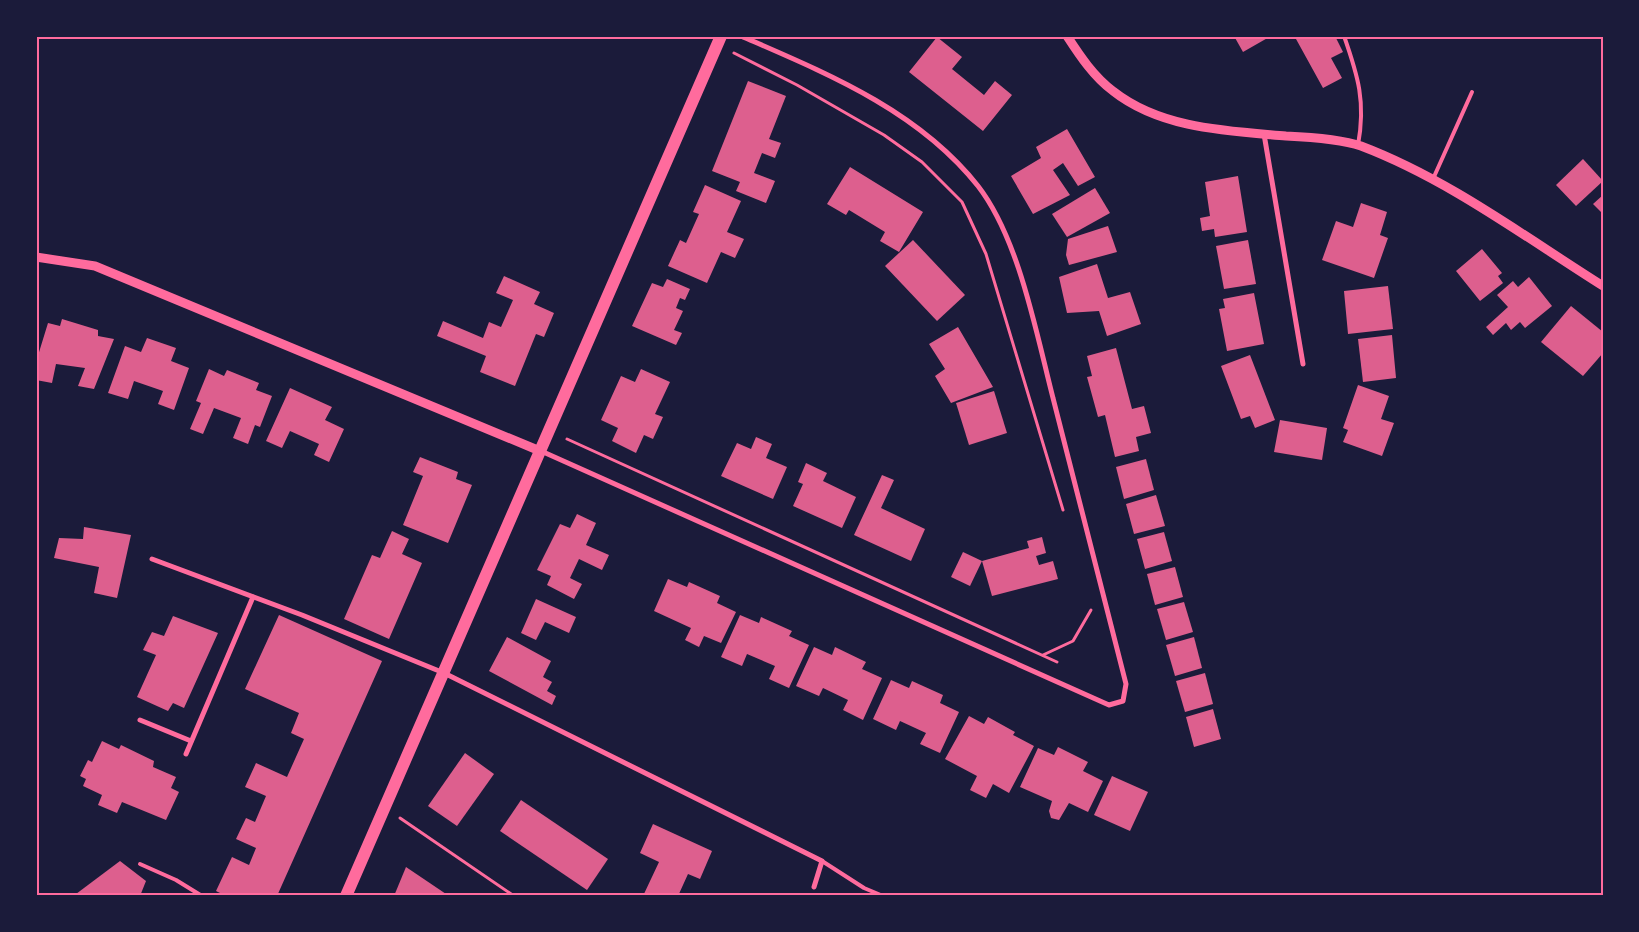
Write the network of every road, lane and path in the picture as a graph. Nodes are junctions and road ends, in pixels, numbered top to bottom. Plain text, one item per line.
1 (741, 36) edge
2 (1067, 36) edge
3 (1344, 36) edge
4 (719, 40) edge
5 (1472, 92) dead end
6 (1264, 134) junction
7 (1358, 145) junction
8 (1433, 179) junction
9 (36, 257) edge
10 (1603, 286) edge
11 (1303, 364) dead end
12 (550, 431) junction
13 (540, 451) junction
14 (1065, 517) dead end
15 (152, 559) dead end
16 (254, 597) junction
17 (1094, 616) dead end
18 (1043, 655) junction
19 (1059, 663) dead end
20 (444, 672) junction
21 (140, 720) dead end
22 (191, 741) junction
23 (186, 754) dead end
24 (384, 808) junction
25 (822, 862) junction
26 (140, 864) dead end
27 (814, 887) dead end
28 (202, 896) edge
29 (346, 896) edge
30 (514, 896) edge
31 (883, 896) edge

1 - 13 street
2 - 6 street
3 - 7 lane
4 - 12 main road
4 - 14 path
5 - 8 lane
6 - 7 street
6 - 11 street
7 - 8 street
8 - 10 street
9 - 13 street
12 - 13 main road
12 - 18 path
13 - 20 main road
15 - 16 street
16 - 20 street
16 - 22 street
17 - 18 path
18 - 19 path
20 - 24 main road
20 - 25 street
21 - 22 street
22 - 23 street
24 - 29 main road
24 - 30 path
25 - 27 street
25 - 31 lane
26 - 28 lane

